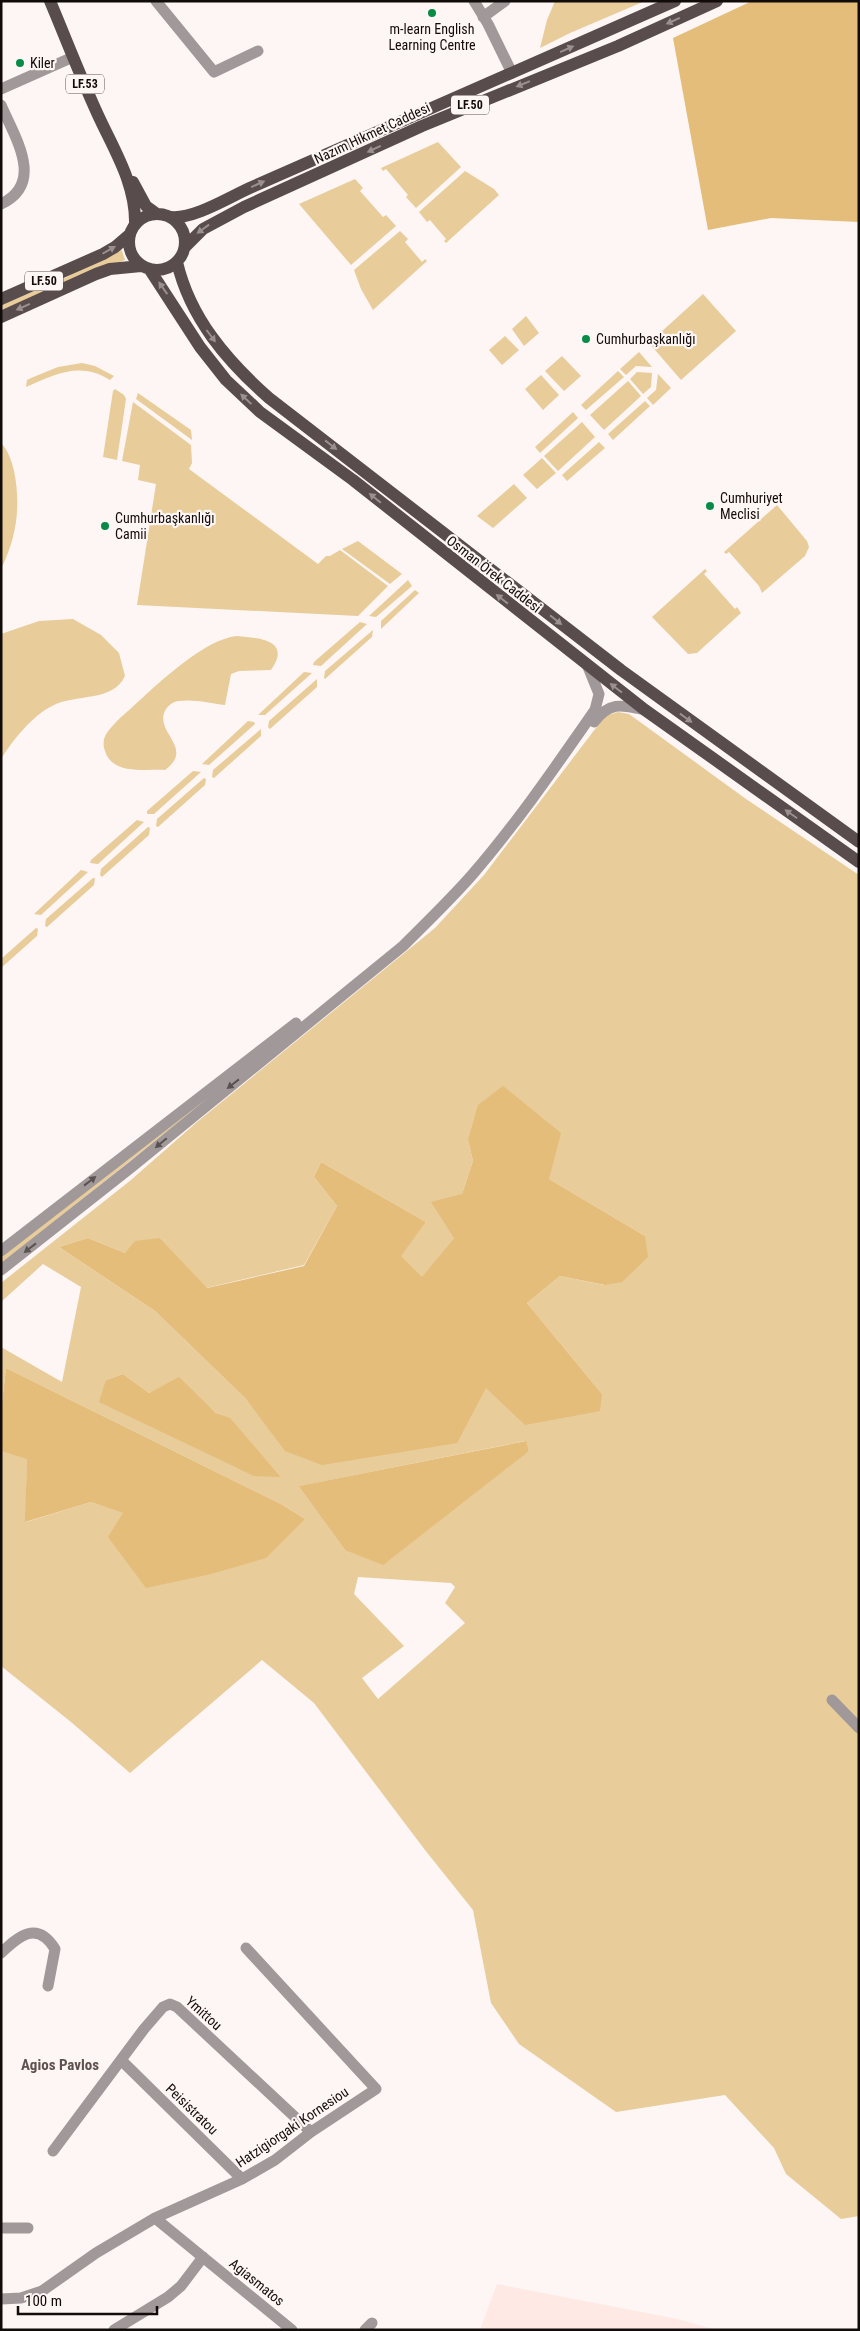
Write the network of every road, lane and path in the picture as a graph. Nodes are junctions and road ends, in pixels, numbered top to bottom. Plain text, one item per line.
1 (50, 1) edge
2 (156, 1) edge
3 (474, 1) edge
4 (505, 1) edge
5 (676, 1) edge
6 (717, 1) edge
7 (483, 17) junction
8 (258, 51) dead end
9 (73, 57) junction
10 (512, 73) junction
11 (1, 90) edge
12 (1, 105) edge
13 (123, 166) junction
14 (1, 204) edge
15 (157, 214) junction
16 (171, 218) junction
17 (132, 229) junction
18 (185, 247) junction
19 (177, 262) junction
20 (145, 268) junction
21 (1, 299) edge
22 (1, 317) edge
23 (588, 667) junction
24 (645, 710) junction
25 (543, 783) junction
26 (859, 842) edge
27 (859, 862) edge
28 (426, 923) junction
29 (1, 1251) edge
30 (1, 1270) edge
31 (832, 1700) dead end
32 (859, 1728) edge
33 (4, 1945) edge
34 (246, 1948) dead end
35 (48, 1986) dead end
36 (121, 2060) junction
37 (311, 2132) junction
38 (54, 2150) dead end
39 (242, 2179) junction
40 (155, 2218) junction
41 (1, 2228) edge
42 (28, 2228) dead end
43 (203, 2256) junction
44 (1, 2299) edge
45 (114, 2330) edge
46 (292, 2330) edge

1 - 9 main road, LF.53
2 - 8 street
3 - 7 street
4 - 7 street
10 -> 5 main road, Nazım Hikmet Caddesi / LF.50
6 -> 18 main road, Nazım Hikmet Caddesi / LF.50
7 - 10 street
9 - 11 street
9 - 13 main road, LF.53
16 -> 10 main road, Nazım Hikmet Caddesi / LF.50
12 - 14 street
13 - 15 main road, LF.53
13 - 17 main road, LF.53
15 - 16 main road
15 - 17 main road, LF.50
16 - 18 main road
17 - 20 main road
21 -> 17 main road, LF.50
18 - 19 main road
19 - 20 main road, LF.50
19 -> 26 main road, Osman Örek Caddesi
20 -> 22 main road, LF.50
23 -> 20 main road, Osman Örek Caddesi
24 -> 23 main road, Osman Örek Caddesi
23 - 25 street
24 - 25 street
27 -> 24 main road, Osman Örek Caddesi
25 - 28 street
29 -> 28 street
28 -> 30 street
31 - 32 street
33 - 35 street
34 - 37 street, Hatzigiorgaki Kornesiou
36 - 37 street, Ymittou
36 - 38 street, Ymittou
36 - 39 street, Peisistratou
37 - 39 street, Hatzigiorgaki Kornesiou
39 - 40 street, Hatzigiorgaki Kornesiou
40 - 43 street, Agiasmatos
40 - 44 street, Hatzigiorgaki Kornesiou
41 - 42 street
43 - 45 street
43 - 46 street, Agiasmatos

